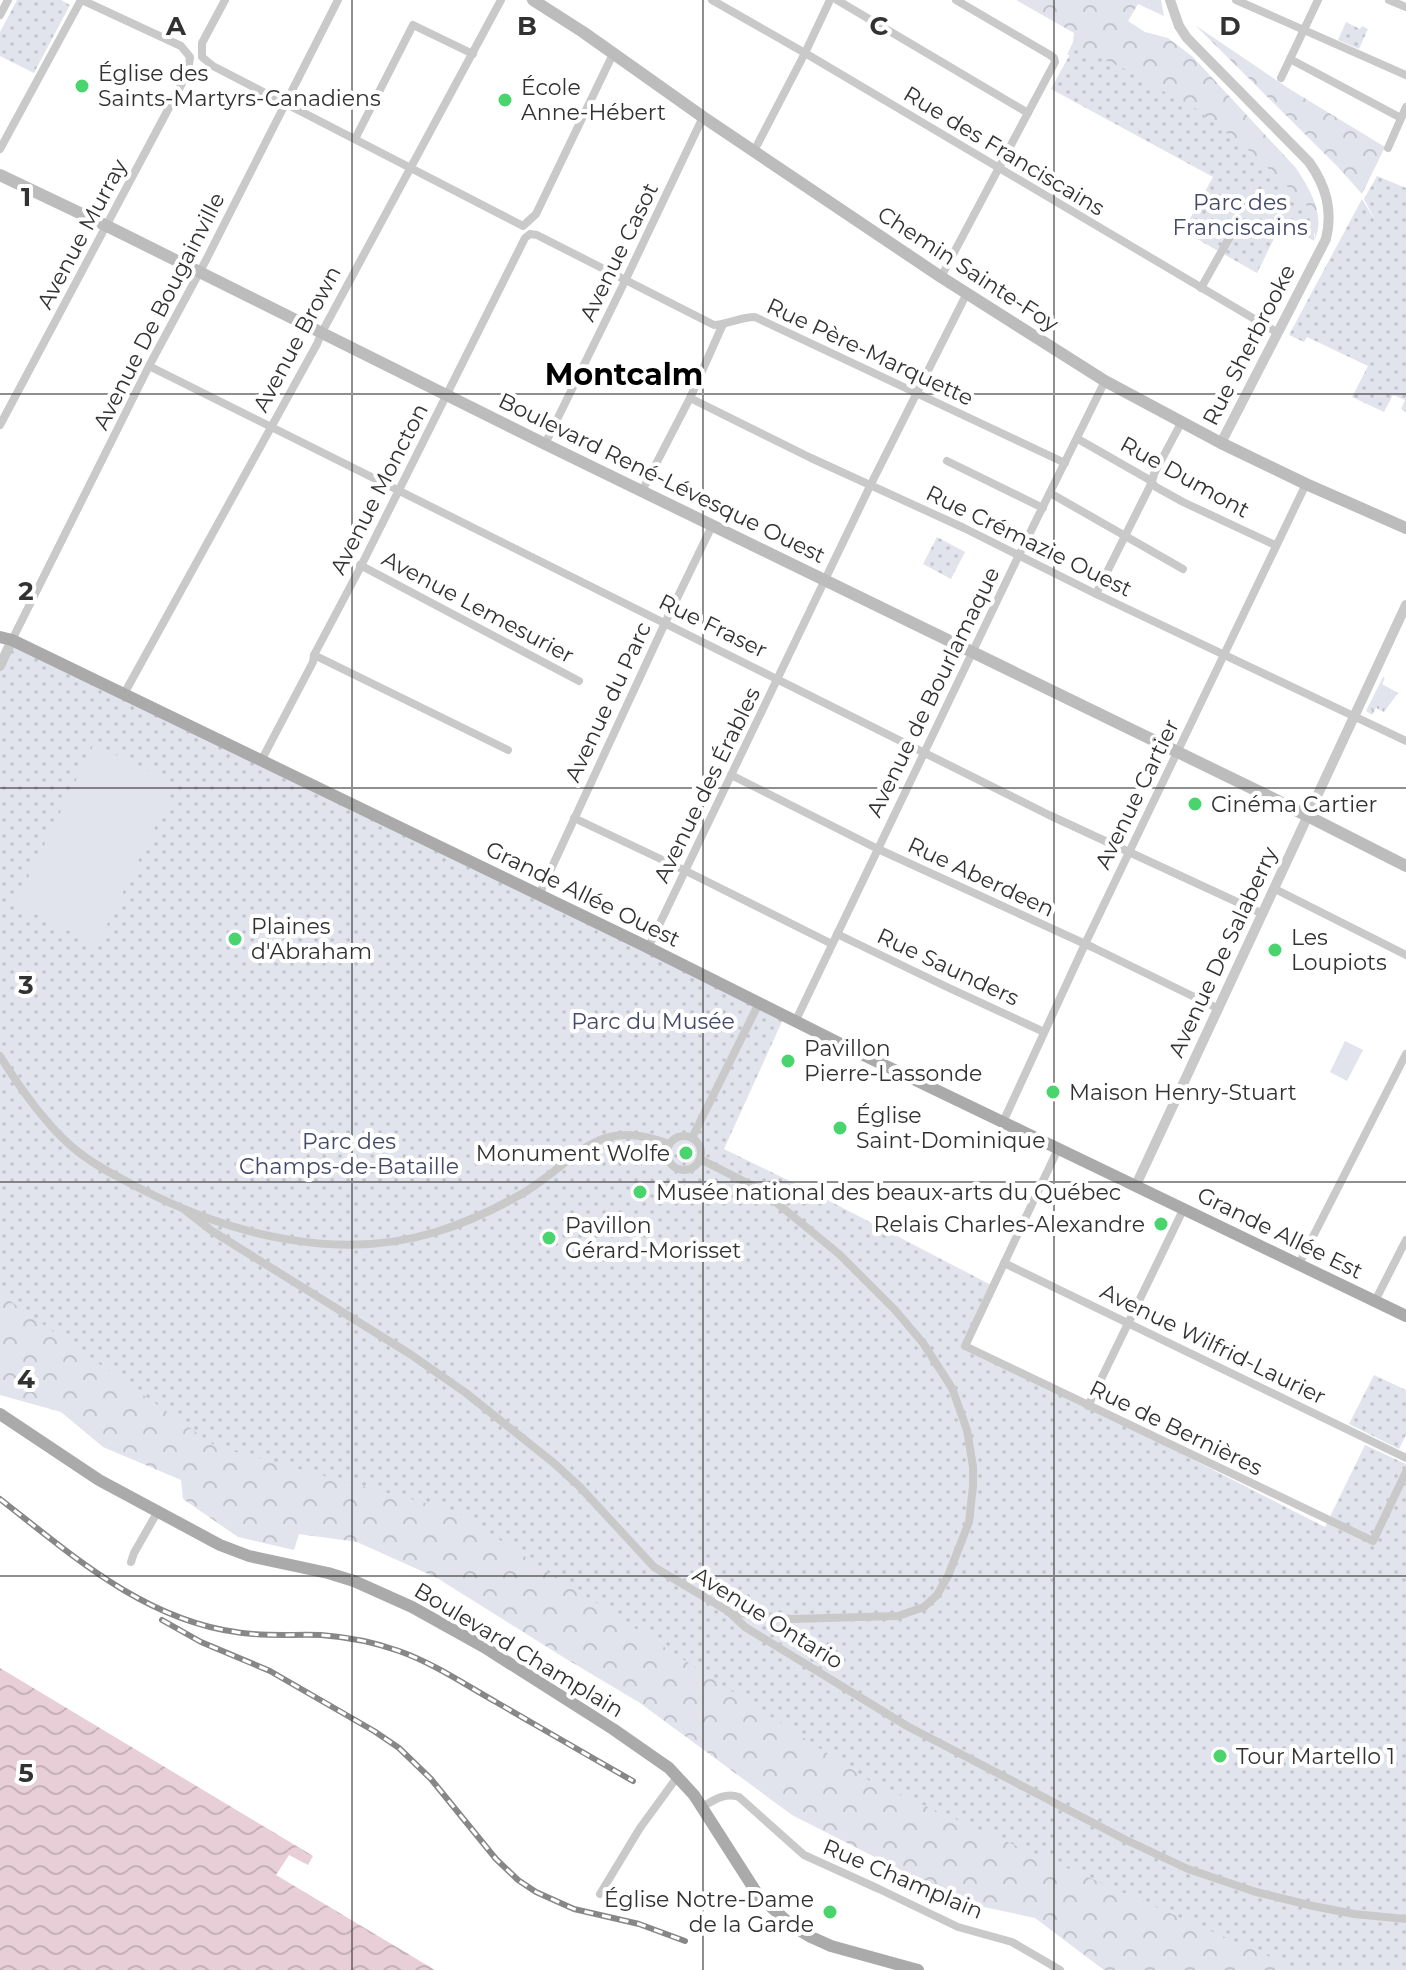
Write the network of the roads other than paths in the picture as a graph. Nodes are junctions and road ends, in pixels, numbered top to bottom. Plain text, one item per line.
1 (8, 0) edge
2 (82, 0) edge
3 (225, 0) edge
4 (338, 0) edge
5 (501, 0) edge
6 (533, 0) edge
7 (712, 0) edge
8 (830, 0) edge
9 (837, 0) edge
10 (956, 0) edge
11 (1170, 0) edge
12 (1236, 0) edge
13 (1318, 0) edge
14 (1389, 0) edge
15 (1406, 7) edge
16 (0, 15) edge
17 (1304, 30) junction
18 (805, 53) junction
19 (473, 54) junction
20 (613, 54) junction
21 (1290, 59) junction
22 (1406, 75) edge
23 (1281, 78) dead end
24 (286, 102) junction
25 (1406, 107) edge
26 (1028, 113) junction
27 (703, 117) junction
28 (1401, 118) junction
29 (355, 139) junction
30 (1388, 148) dead end
31 (0, 149) edge
32 (754, 151) junction
33 (411, 168) junction
34 (998, 168) junction
35 (1, 177) edge
36 (107, 226) junction
37 (1232, 233) dead end
38 (530, 234) joint
39 (198, 273) junction
40 (941, 277) junction
41 (625, 281) junction
42 (1201, 288) junction
43 (967, 293) junction
44 (723, 324) junction
45 (1278, 333) junction
46 (321, 334) junction
47 (149, 366) junction
48 (1105, 381) junction
49 (916, 393) junction
50 (447, 395) junction
51 (690, 398) junction
52 (1181, 423) junction
53 (0, 425) edge
54 (270, 426) junction
55 (1078, 439) junction
56 (1221, 443) junction
57 (545, 444) junction
58 (947, 461) dead end
59 (1065, 463) junction
60 (1152, 482) junction
61 (871, 484) junction
62 (1306, 484) junction
63 (398, 490) junction
64 (642, 491) junction
65 (1050, 493) junction
66 (1043, 508) junction
67 (712, 526) junction
68 (1406, 528) edge
69 (1125, 536) junction
70 (1275, 545) junction
71 (1019, 555) junction
72 (360, 565) junction
73 (1183, 569) dead end
74 (825, 579) junction
75 (1096, 594) junction
76 (1404, 612) edge
77 (665, 623) junction
78 (0, 628) edge
79 (6, 639) edge
80 (972, 652) junction
81 (1224, 654) junction
82 (314, 655) junction
83 (0, 666) edge
84 (779, 678) junction
85 (579, 681) dead end
86 (124, 694) junction
87 (1354, 715) junction
88 (1406, 741) edge
89 (508, 750) dead end
90 (924, 751) junction
91 (1178, 752) junction
92 (261, 761) junction
93 (731, 775) junction
94 (1308, 815) junction
95 (574, 818) junction
96 (878, 849) junction
97 (1129, 852) junction
98 (1406, 866) edge
99 (686, 871) junction
100 (1275, 889) junction
101 (539, 895) junction
102 (1263, 914) junction
103 (837, 934) junction
104 (832, 944) junction
105 (1085, 944) junction
106 (648, 948) junction
107 (1406, 955) edge
108 (759, 1003) junction
109 (1219, 1009) junction
110 (796, 1020) junction
111 (1044, 1032) junction
112 (1406, 1054) edge
113 (0, 1056) edge
114 (1003, 1122) junction
115 (692, 1138) junction
116 (669, 1144) junction
117 (1058, 1149) junction
118 (700, 1159) junction
119 (1136, 1185) junction
120 (1184, 1208) junction
121 (185, 1210) junction
122 (234, 1227) junction
123 (1406, 1240) edge
124 (229, 1242) junction
125 (1004, 1263) junction
126 (1299, 1264) junction
127 (1375, 1301) junction
128 (1406, 1316) edge
129 (1128, 1323) junction
130 (1088, 1406) junction
131 (0, 1414) edge
132 (1406, 1458) edge
133 (1406, 1472) edge
134 (158, 1511) junction
135 (131, 1562) dead end
136 (728, 1611) junction
137 (678, 1776) junction
138 (702, 1807) junction
139 (600, 1894) dead end
140 (1406, 1919) edge
141 (918, 1970) edge
142 (1060, 1970) edge

1 - 16 street
2 - 31 street
2 - 36 street, Avenue Murray
3 - 24 street
4 - 24 street, Avenue De Bougainville
5 - 19 street, Avenue Brown
6 - 20 main road, Chemin Sainte-Foy
7 - 18 street, Rue des Franciscains
8 - 18 street
9 - 26 street
10 - 26 street
11 - 45 street, Rue Sherbrooke
12 - 17 street
13 - 17 street
14 - 15 street
17 - 21 street
17 - 22 street
18 - 32 street
18 - 34 street, Rue des Franciscains
19 - 29 street
19 - 33 street, Avenue Brown
20 - 27 main road, Chemin Sainte-Foy
20 - 33 street
21 - 23 street
21 - 28 street
24 - 29 street
24 - 39 street, Avenue De Bougainville
25 - 28 street
26 - 34 street
27 - 32 main road, Chemin Sainte-Foy
27 - 41 street, Avenue Casot
28 - 30 street
29 - 33 street
32 - 40 main road, Chemin Sainte-Foy
33 - 46 street, Avenue Brown
34 - 40 street
34 - 42 street, Rue des Franciscains
35 - 36 main road, Boulevard René-Lévesque Ouest
36 - 39 main road, Boulevard René-Lévesque Ouest
36 - 53 street, Avenue Murray
37 - 42 street
38 - 41 street, Rue Père-Marquette
38 - 50 street, Avenue Moncton
39 - 46 main road, Boulevard René-Lévesque Ouest
39 - 47 street, Avenue De Bougainville
40 - 43 main road, Chemin Sainte-Foy
41 - 44 street, Rue Père-Marquette
41 - 57 street, Avenue Casot
42 - 45 street, Rue des Franciscains
43 - 48 main road, Chemin Sainte-Foy
43 - 49 street, Avenue des Érables
44 - 49 street, Rue Père-Marquette
44 - 51 street
45 - 56 street, Rue Sherbrooke
46 - 50 main road, Boulevard René-Lévesque Ouest
46 - 54 street, Avenue Brown
47 - 54 street, Rue Fraser
47 - 79 street, Avenue De Bougainville
48 - 52 main road, Chemin Sainte-Foy
48 - 55 street, Avenue de Bourlamaque
49 - 59 street, Rue Père-Marquette
49 - 61 street, Avenue des Érables
50 - 57 main road, Boulevard René-Lévesque Ouest
50 - 63 street, Avenue Moncton
51 - 61 street, Rue Crémazie Ouest
51 - 64 street
52 - 56 main road, Chemin Sainte-Foy
52 - 60 street
54 - 63 street, Rue Fraser
54 - 86 street, Avenue Brown
55 - 59 street, Avenue de Bourlamaque
55 - 60 street, Rue Dumont
56 - 62 main road, Chemin Sainte-Foy
57 - 64 main road, Boulevard René-Lévesque Ouest
58 - 66 street
59 - 65 street, Avenue de Bourlamaque
60 - 69 street
60 - 70 street, Rue Dumont
61 - 71 street, Rue Crémazie Ouest
61 - 74 street, Avenue des Érables
62 - 68 main road, Chemin Sainte-Foy
62 - 70 street, Avenue Cartier
63 - 72 street, Avenue Moncton
63 - 77 street, Rue Fraser
64 - 67 main road, Boulevard René-Lévesque Ouest
65 - 66 street, Avenue de Bourlamaque
65 - 69 street
66 - 71 street, Avenue de Bourlamaque
67 - 74 main road, Boulevard René-Lévesque Ouest
67 - 77 street, Avenue du Parc
69 - 73 street
69 - 75 street
70 - 81 street, Avenue Cartier
71 - 75 street, Rue Crémazie Ouest
71 - 80 street, Avenue de Bourlamaque
72 - 82 street, Avenue Moncton
72 - 85 street, Avenue Lemesurier
74 - 80 main road, Boulevard René-Lévesque Ouest
74 - 84 street, Avenue des Érables
75 - 81 street, Rue Crémazie Ouest
76 - 87 street, Avenue De Salaberry
77 - 84 street, Rue Fraser
77 - 95 street, Avenue du Parc
78 - 79 main road, Grande Allée Ouest
79 - 83 street
79 - 86 main road, Grande Allée Ouest
80 - 90 street, Avenue de Bourlamaque
80 - 91 main road, Boulevard René-Lévesque Ouest
81 - 87 street, Rue Crémazie Ouest
81 - 91 street, Avenue Cartier
82 - 89 street
82 - 92 street, Avenue Moncton
84 - 90 street, Rue Fraser
84 - 93 street, Avenue des Érables
86 - 92 main road, Grande Allée Ouest
87 - 88 street, Rue Crémazie Ouest
87 - 94 street, Avenue De Salaberry
90 - 96 street, Avenue de Bourlamaque
90 - 97 street, Rue Fraser
91 - 94 main road, Boulevard René-Lévesque Ouest
91 - 97 street, Avenue Cartier
92 - 101 main road, Grande Allée Ouest
93 - 96 street, Rue Aberdeen
93 - 99 street, Avenue des Érables
94 - 98 main road, Boulevard René-Lévesque Ouest
94 - 100 street, Avenue De Salaberry
95 - 99 street
95 - 101 street, Avenue du Parc
96 - 103 street, Avenue de Bourlamaque
96 - 105 street, Rue Aberdeen
97 - 102 street, Rue Fraser
97 - 105 street, Avenue Cartier
99 - 104 street
99 - 106 street, Avenue des Érables
100 - 102 street, Avenue De Salaberry
100 - 107 street
101 - 106 main road, Grande Allée Ouest
102 - 109 street, Avenue De Salaberry
103 - 104 street, Avenue de Bourlamaque
103 - 111 street, Rue Saunders
104 - 110 street, Avenue de Bourlamaque
105 - 109 street, Rue Aberdeen
105 - 111 street, Avenue Cartier
106 - 108 main road, Grande Allée Ouest
108 - 110 main road, Grande Allée Ouest
108 - 115 street
109 - 119 street, Avenue De Salaberry
110 - 114 main road, Grande Allée Ouest
111 - 114 street, Avenue Cartier
112 - 126 street
113 - 121 street
114 - 117 main road, Grande Allée Ouest
115 - 116 street
115 - 118 street
116 - 118 street
116 - 122 street
117 - 119 main road, Grande Allée Ouest
117 - 125 street
118 - 136 street
119 - 120 main road, Grande Allée Est
120 - 126 main road, Grande Allée Est
120 - 129 street
121 - 122 street
121 - 124 street, Avenue Ontario
122 - 124 street
123 - 127 street
124 - 136 street, Avenue Ontario
125 - 129 street, Avenue Wilfrid-Laurier
125 - 130 street, Rue de Bernières
126 - 127 main road, Grande Allée Est
127 - 128 main road, Grande Allée Est
129 - 130 street
129 - 132 street, Avenue Wilfrid-Laurier
130 - 133 street, Rue de Bernières
131 - 134 main road, Boulevard Champlain
134 - 135 street
134 - 137 main road, Boulevard Champlain
136 - 140 street, Avenue Ontario
137 - 138 main road, Boulevard Champlain
137 - 139 street
138 - 141 main road, Boulevard Champlain
138 - 142 street, Rue Champlain

